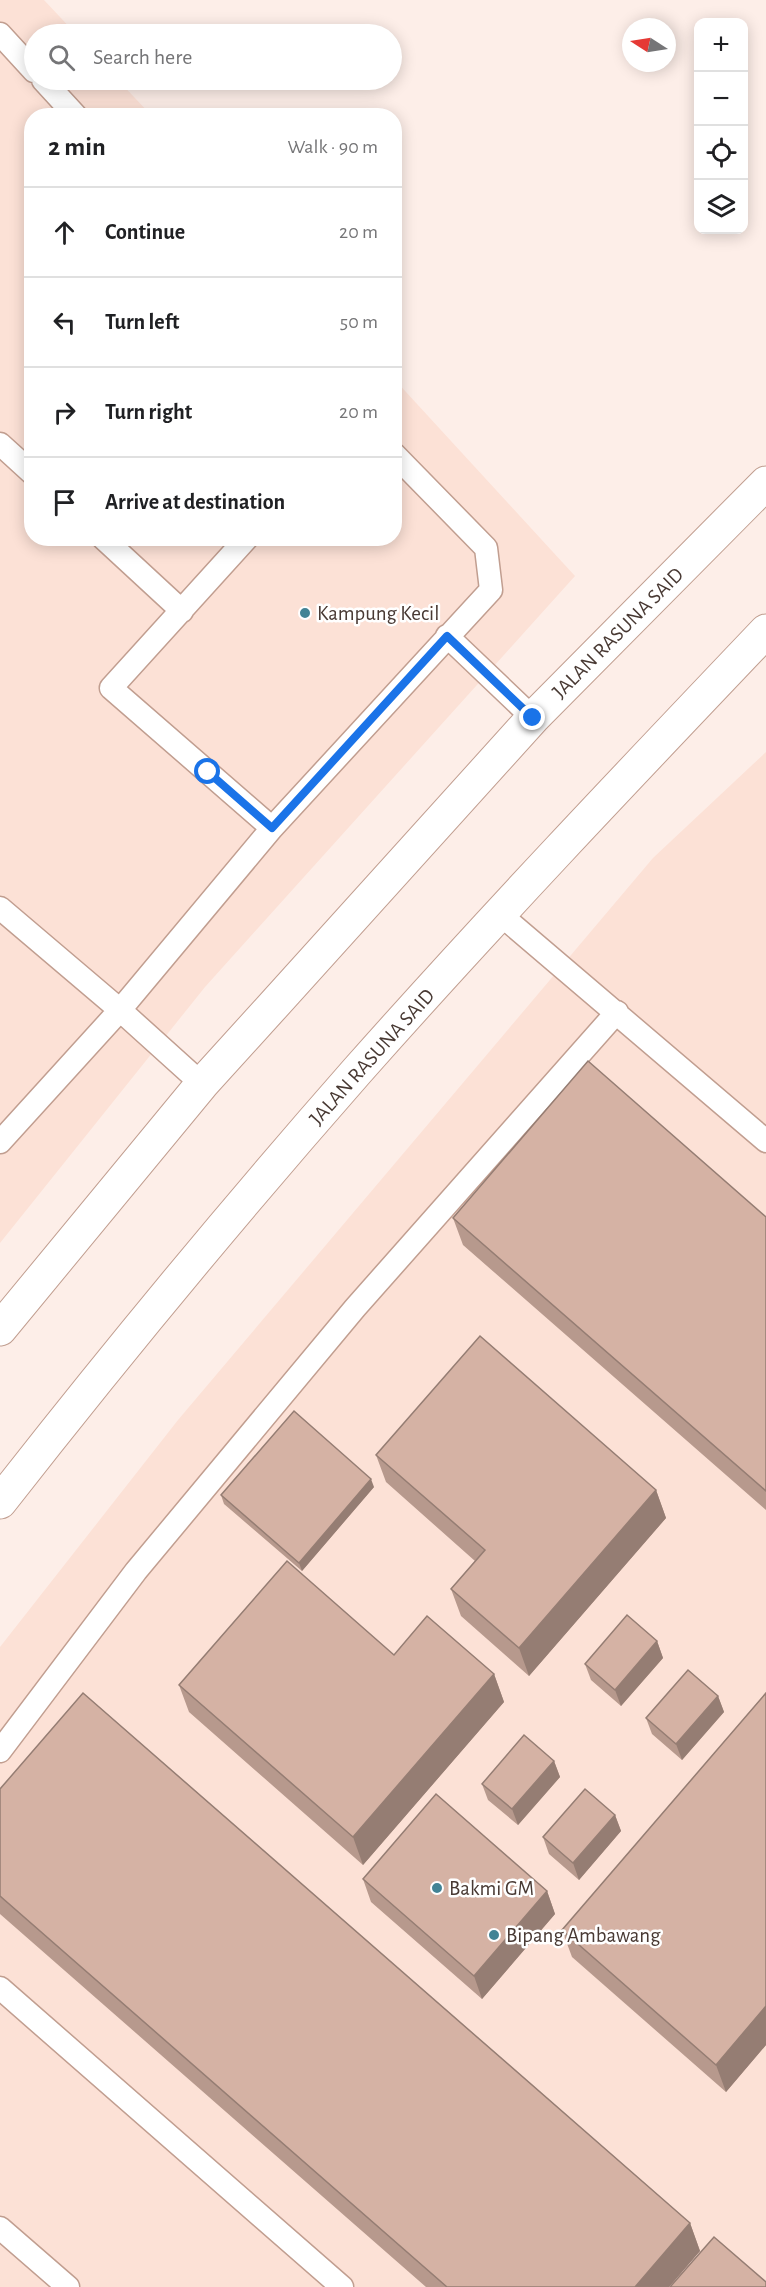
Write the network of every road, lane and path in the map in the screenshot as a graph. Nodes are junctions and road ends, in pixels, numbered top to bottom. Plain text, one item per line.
1 (0, 34) edge
2 (24, 60) edge
3 (52, 90) edge
4 (69, 108) edge
5 (0, 444) edge
6 (402, 462) edge
7 (24, 466) edge
8 (766, 483) edge
9 (112, 546) edge
10 (240, 546) edge
11 (182, 610) junction
12 (766, 631) edge
13 (447, 636) junction
14 (533, 718) junction
15 (272, 828) junction
16 (0, 908) edge
17 (501, 915) junction
18 (120, 1011) junction
19 (617, 1012) junction
20 (202, 1084) junction
21 (766, 1141) edge
22 (0, 1142) edge
23 (0, 1329) edge
24 (0, 1502) edge
25 (0, 1751) edge
26 (0, 1988) edge
27 (0, 2228) edge
28 (68, 2287) edge
29 (342, 2287) edge

1 - 2 lane
3 - 4 lane
5 - 7 lane
6 - 13 lane
8 - 14 street, JALAN RASUNA SAID
9 - 11 lane
10 - 11 lane
11 - 15 lane
12 - 17 street, JALAN RASUNA SAID
13 - 14 lane
13 - 15 lane
14 - 20 street, JALAN RASUNA SAID
15 - 18 lane
16 - 18 lane
17 - 19 lane
17 - 24 street, JALAN RASUNA SAID
18 - 20 lane
18 - 22 lane
19 - 21 lane
19 - 25 lane
20 - 23 street, JALAN RASUNA SAID
26 - 29 lane
27 - 28 lane

